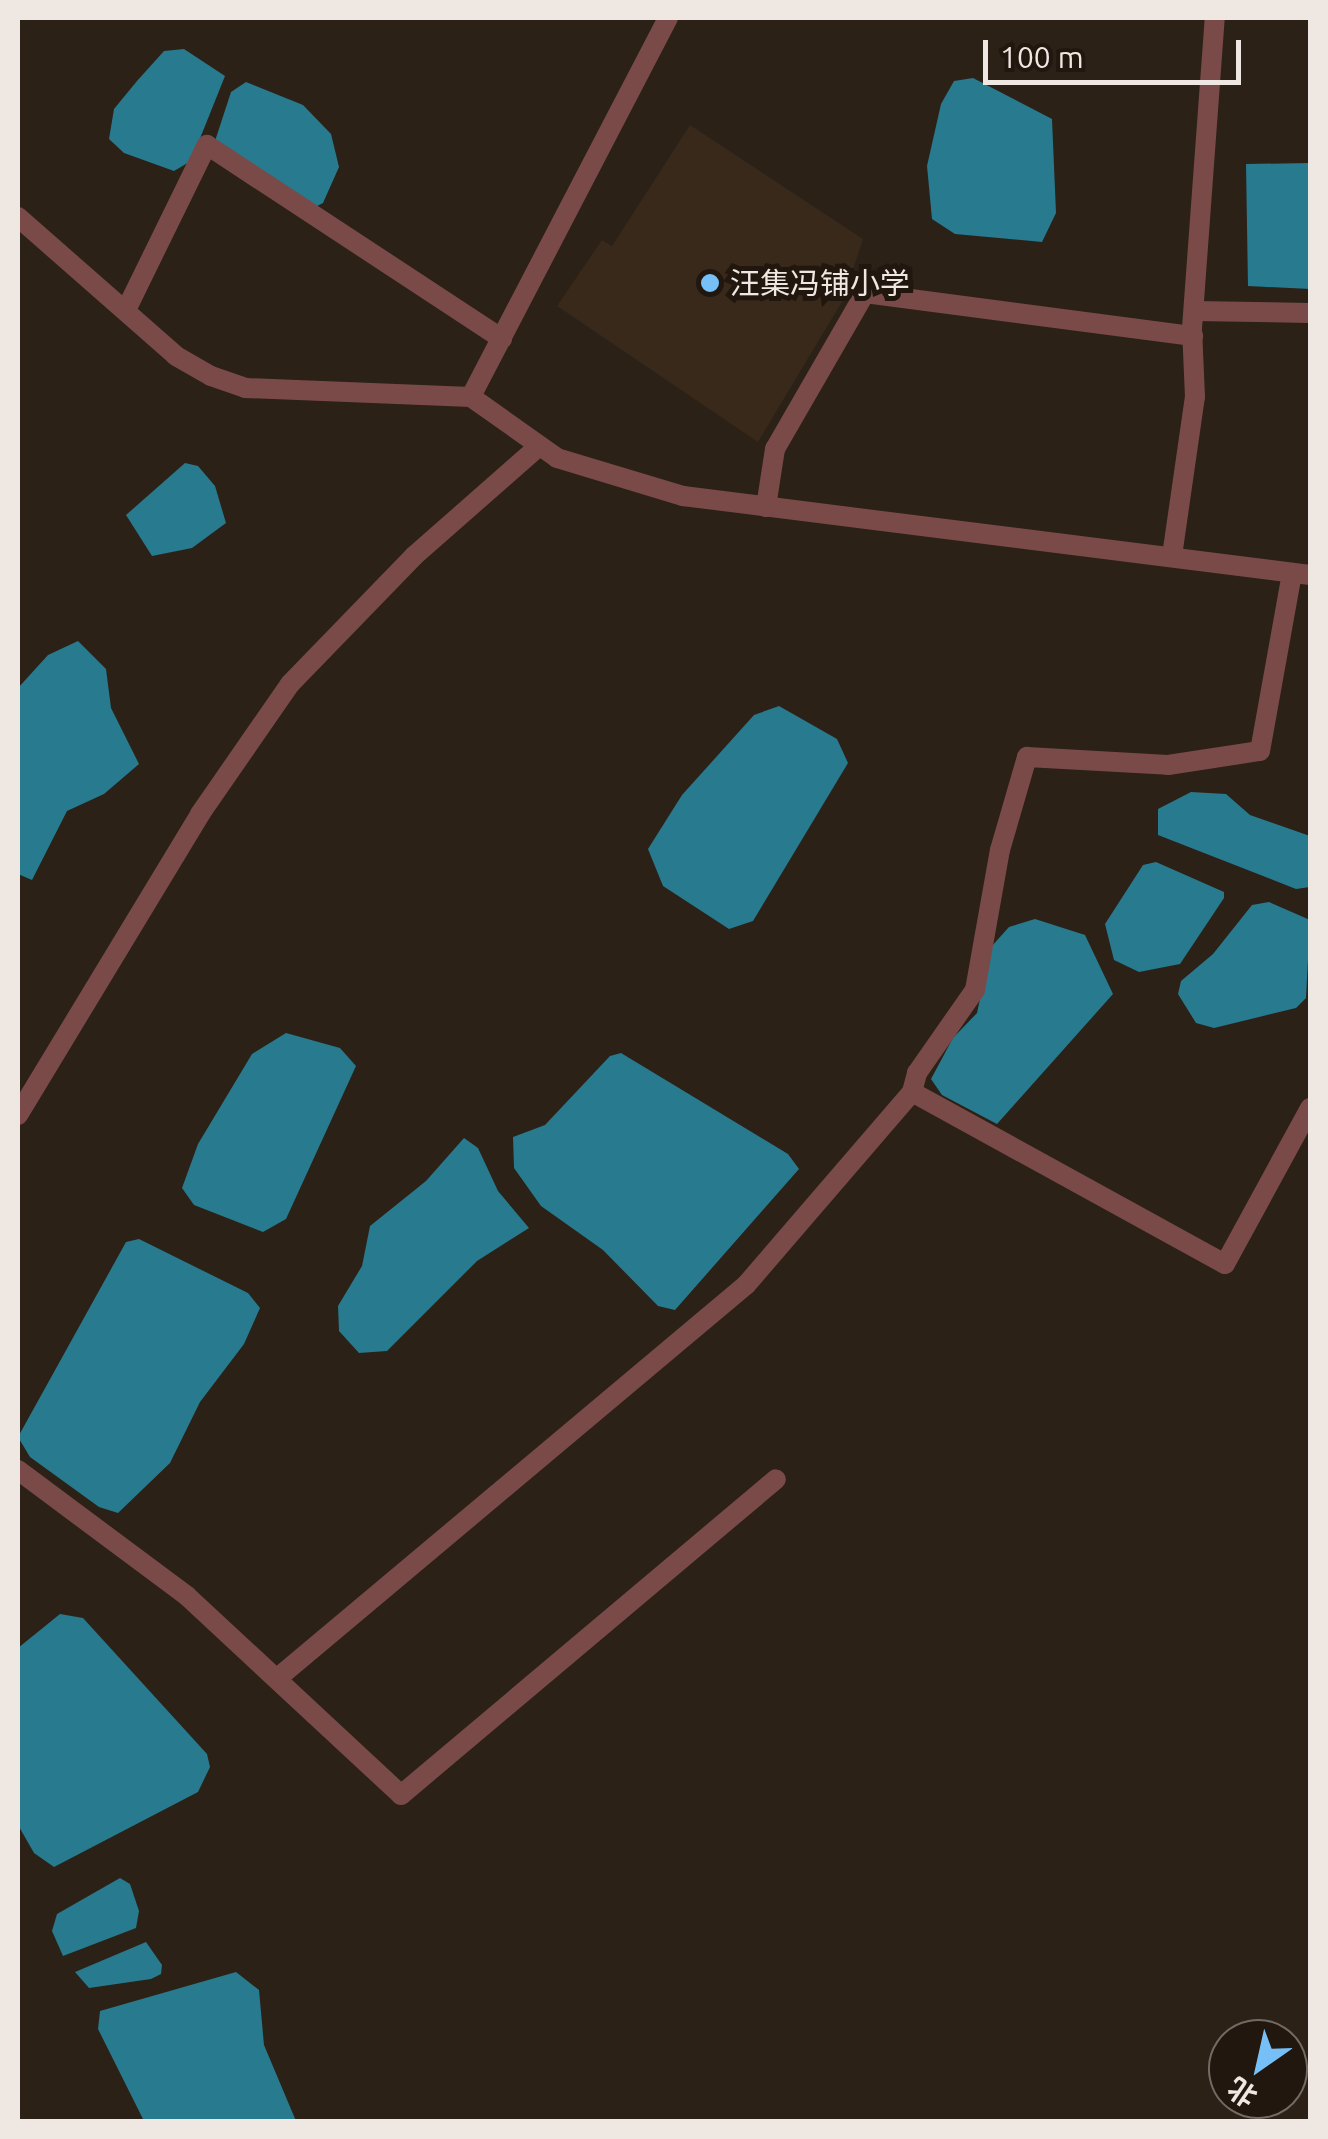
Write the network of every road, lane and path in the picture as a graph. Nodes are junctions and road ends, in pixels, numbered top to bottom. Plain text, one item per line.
1 (668, 18) edge
2 (1216, 18) edge
3 (18, 217) edge
4 (126, 310) junction
5 (1194, 311) junction
6 (1310, 313) edge
7 (1193, 336) junction
8 (502, 339) junction
9 (471, 397) junction
10 (537, 448) junction
11 (766, 507) junction
12 (1172, 556) junction
13 (1301, 574) edge
14 (912, 1092) junction
15 (1310, 1108) edge
16 (18, 1115) edge
17 (18, 1470) edge
18 (776, 1479) dead end
19 (280, 1676) junction

1 - 8 street
2 - 5 street
3 - 4 street
4 - 8 street
4 - 9 street
5 - 6 street
5 - 7 street
7 - 11 street
7 - 12 street
8 - 9 street
9 - 10 street
10 - 11 street
10 - 16 street
11 - 12 street
12 - 13 street
13 - 14 street
14 - 15 street
14 - 19 street
17 - 19 street
18 - 19 street

